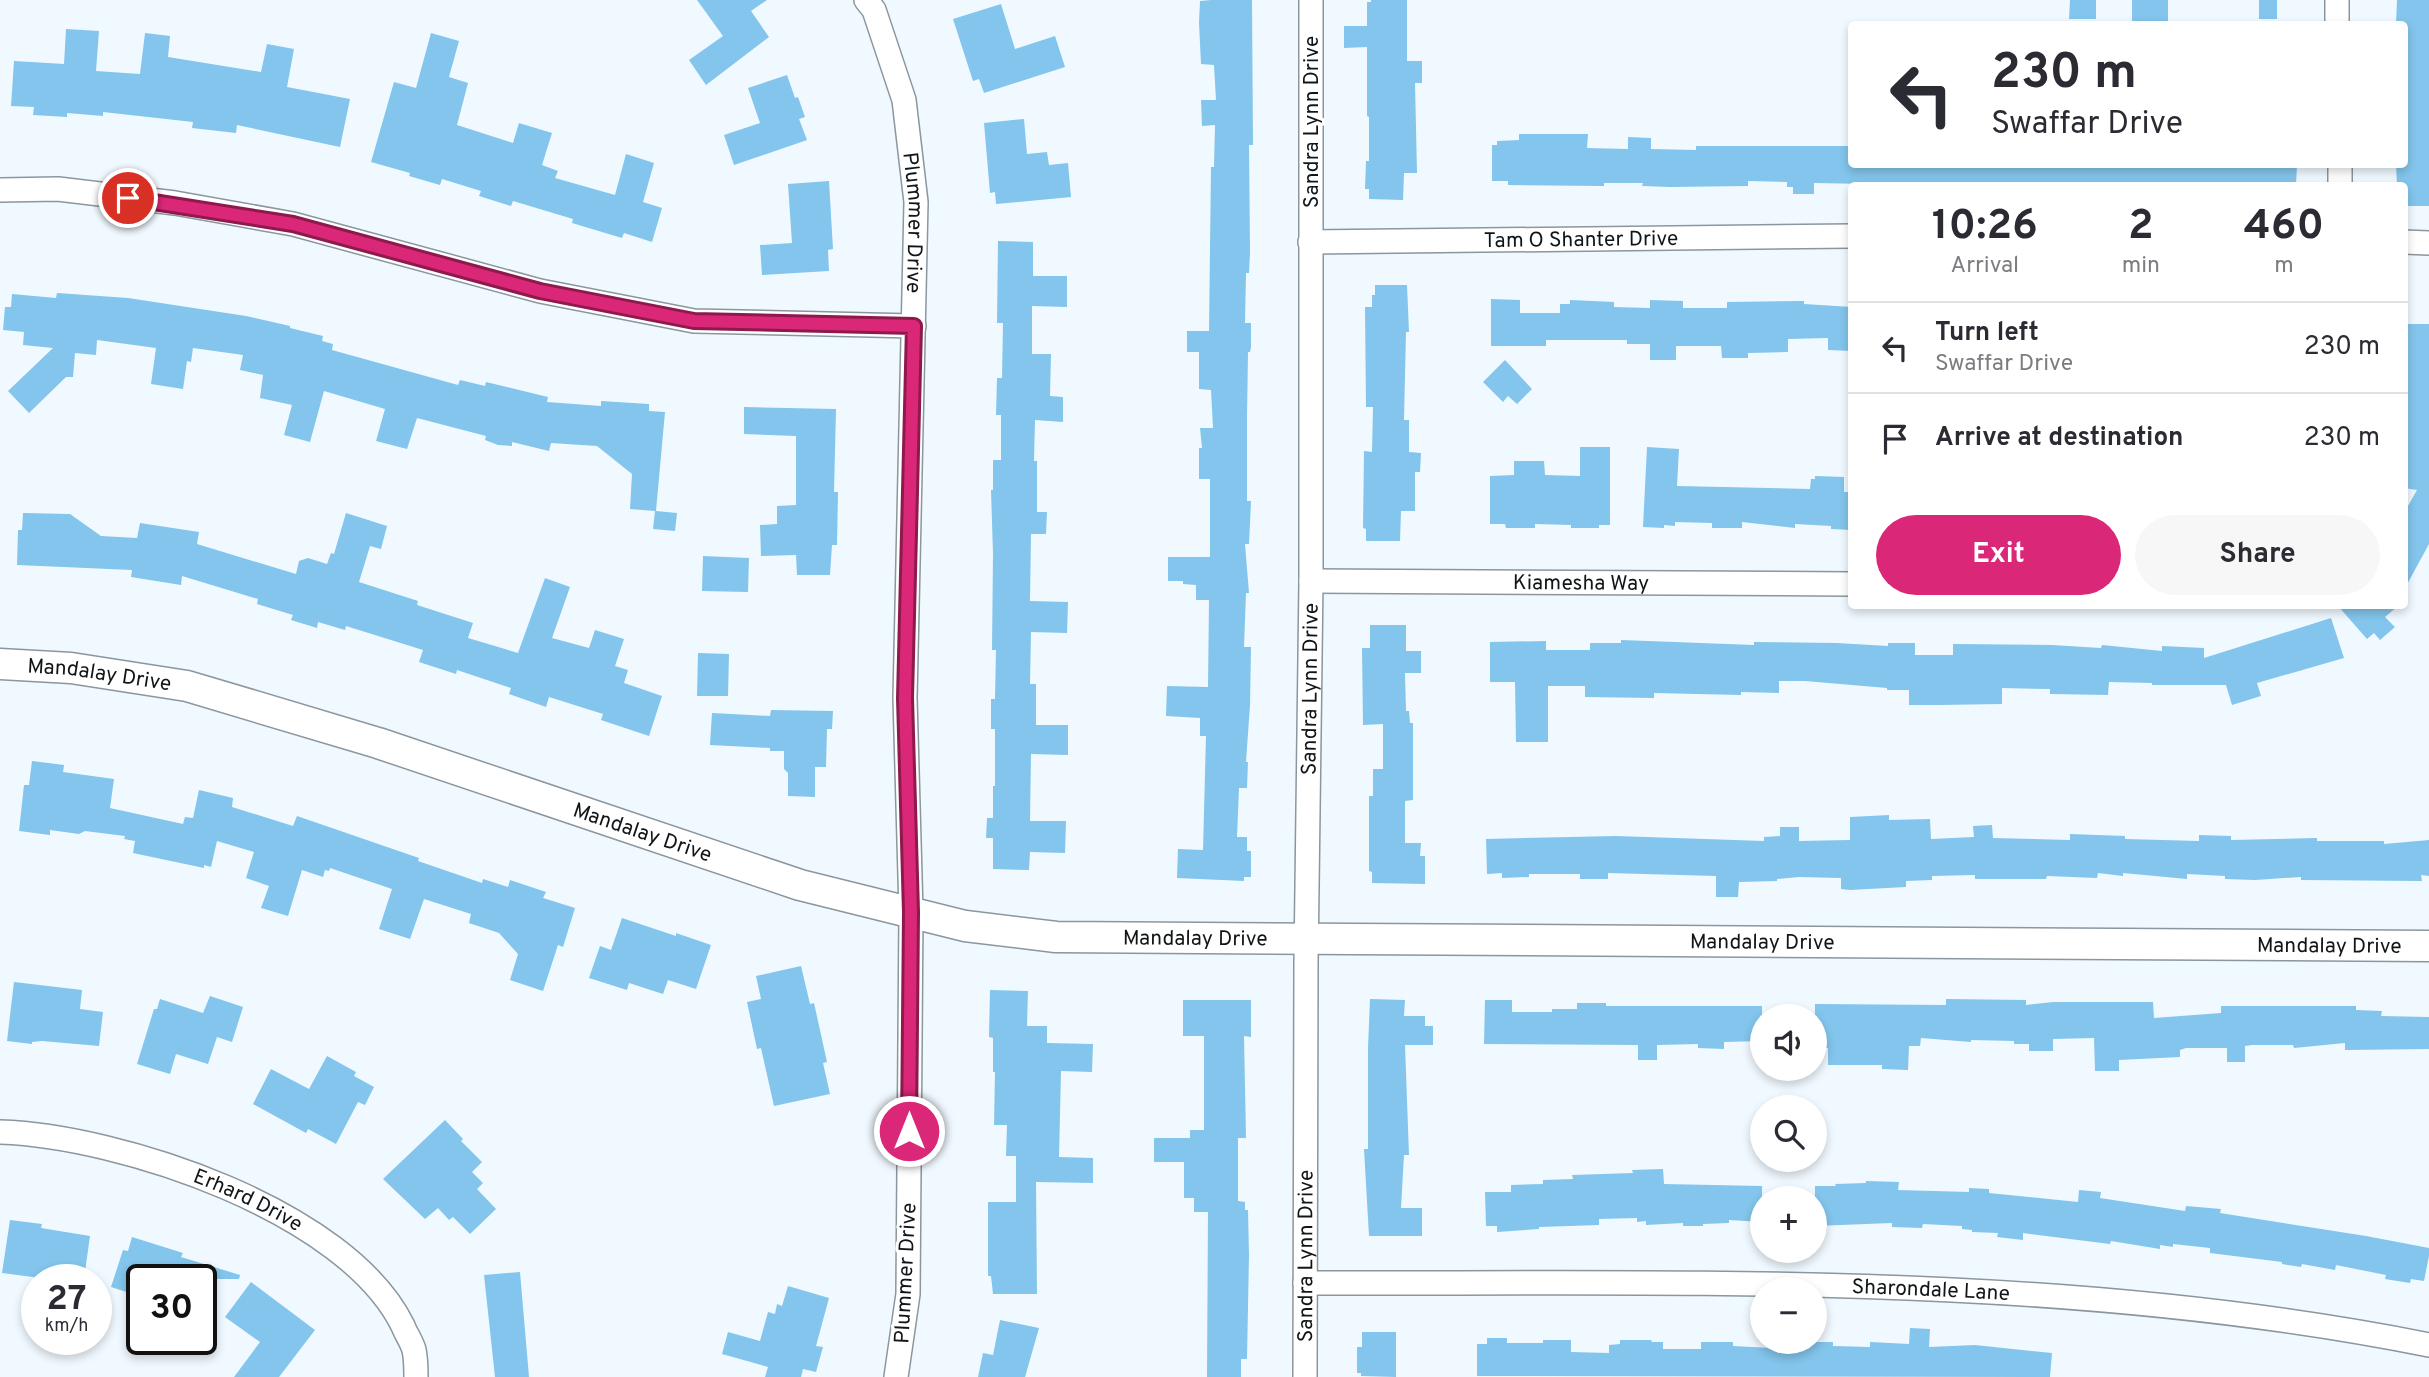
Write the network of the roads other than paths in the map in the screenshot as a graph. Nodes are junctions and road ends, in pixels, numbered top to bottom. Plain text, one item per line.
1 (866, 0) edge
2 (1311, 0) edge
3 (2337, 0) edge
4 (2337, 21) edge
5 (0, 190) edge
6 (1848, 236) edge
7 (1310, 242) junction
8 (2408, 242) edge
9 (2429, 243) edge
10 (914, 326) junction
11 (1311, 581) junction
12 (1848, 584) edge
13 (0, 664) edge
14 (911, 912) junction
15 (1306, 939) junction
16 (2429, 946) edge
17 (0, 1132) edge
18 (1305, 1283) junction
19 (2429, 1345) edge
20 (416, 1377) edge
21 (896, 1377) edge
22 (1305, 1377) edge

1 - 10 street, Plummer Drive
2 - 7 street, Sandra Lynn Drive
3 - 4 street
5 - 10 street
6 - 7 street, Tam O Shanter Drive
7 - 11 street, Sandra Lynn Drive
8 - 9 street
10 - 14 street, Plummer Drive
11 - 12 street, Kiamesha Way
11 - 15 street, Sandra Lynn Drive
13 - 14 street, Mandalay Drive
14 - 15 street, Mandalay Drive
14 - 21 street, Plummer Drive
15 - 16 street, Mandalay Drive
15 - 18 street, Sandra Lynn Drive
17 - 20 street, Erhard Drive
18 - 19 street, Sharondale Lane
18 - 22 street, Sandra Lynn Drive

